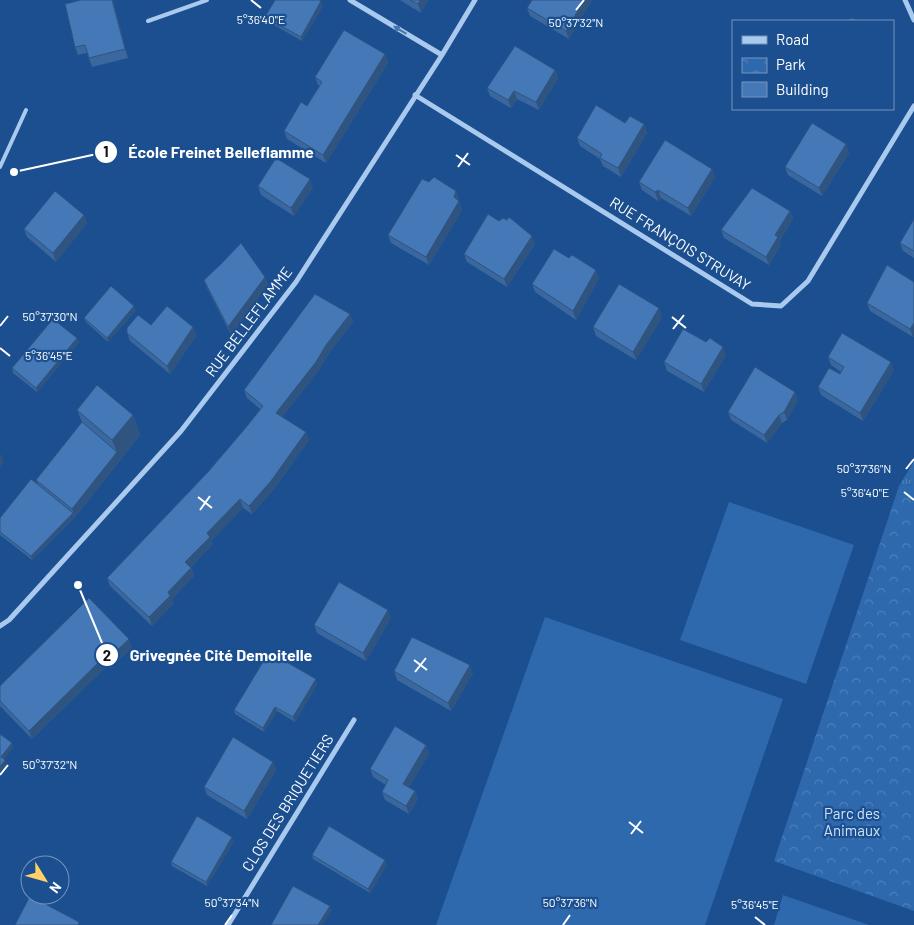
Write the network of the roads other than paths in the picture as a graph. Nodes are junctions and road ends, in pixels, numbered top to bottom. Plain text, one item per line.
1 (207, 0) edge
2 (350, 0) edge
3 (475, 0) edge
4 (905, 0) edge
5 (148, 20) dead end
6 (914, 20) edge
7 (442, 55) junction
8 (416, 95) junction
9 (914, 106) edge
10 (26, 110) dead end
11 (0, 167) edge
12 (0, 626) edge
13 (354, 720) dead end
14 (228, 925) edge

1 - 5 lane
7 -> 2 street
3 - 7 street, RUE BELLEFLAMME
4 - 6 street
7 - 8 street, RUE BELLEFLAMME
8 - 9 street, RUE FRANÇOIS STRUVAY
8 - 12 street, RUE BELLEFLAMME
10 - 11 lane
13 - 14 street, CLOS DES BRIQUETIERS

